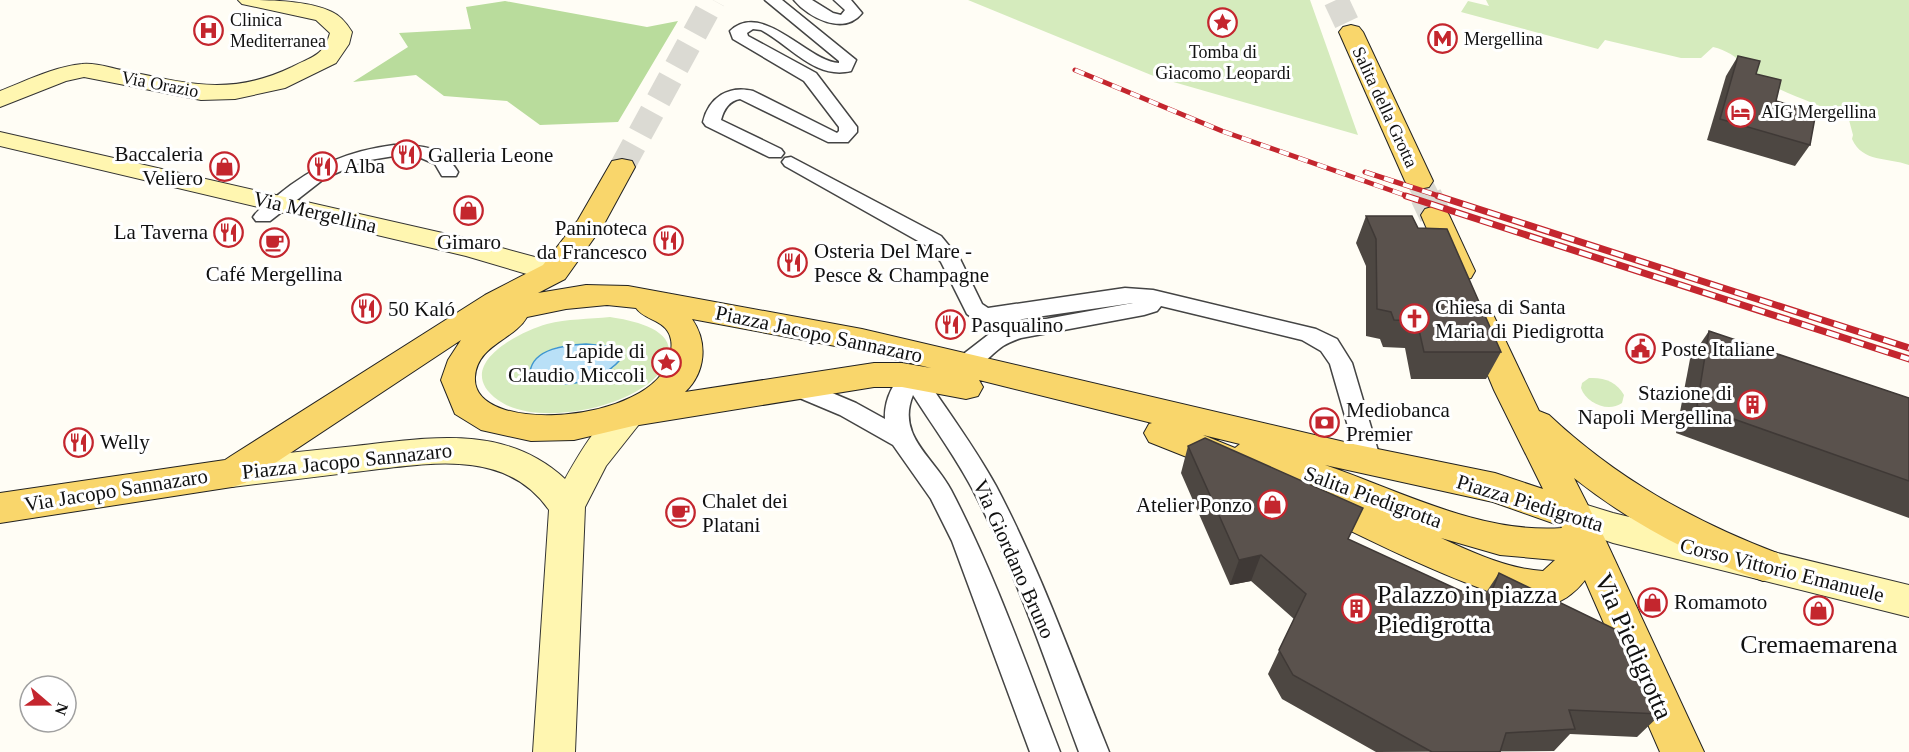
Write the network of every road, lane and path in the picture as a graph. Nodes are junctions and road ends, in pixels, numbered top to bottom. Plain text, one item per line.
1 (249, 0) edge
2 (773, 0) edge
3 (802, 0) edge
4 (842, 0) edge
5 (1351, 32) tunnel mouth
6 (2, 102) edge
7 (0, 139) edge
8 (622, 166) tunnel mouth
9 (449, 172) dead end
10 (1419, 181) tunnel mouth
11 (271, 210) junction
12 (1435, 215) tunnel mouth
13 (554, 272) junction
14 (628, 296) junction
15 (1153, 297) junction
16 (537, 305) junction
17 (465, 322) junction
18 (460, 368) junction
19 (938, 370) junction
20 (798, 388) junction
21 (1514, 395) junction
22 (632, 413) junction
23 (1161, 434) junction
24 (902, 439) junction
25 (1369, 461) junction
26 (232, 473) junction
27 (1443, 477) junction
28 (567, 507) junction
29 (0, 508) edge
30 (1424, 516) junction
31 (1580, 528) junction
32 (1655, 538) joint
33 (1762, 565) junction
34 (1909, 601) edge
35 (554, 752) edge
36 (1045, 752) edge
37 (1094, 752) edge
38 (1682, 752) edge

1 - 6 street, Via Orazio
2 - 15 street
3 - 4 street
5 - 10 main road, Salita della Grotta
7 - 11 street, Via Mergellina
8 - 13 main road
9 - 11 street
11 - 13 street, Via Mergellina
12 - 21 main road
13 - 14 main road, Via Mergellina
13 - 17 main road, Piazza Jacopo Sannazaro
14 - 16 main road, Piazza Jacopo Sannazaro
14 - 19 main road, Piazza Jacopo Sannazaro
14 - 22 main road, Piazza Jacopo Sannazaro
15 - 19 street
15 - 25 street
16 - 17 main road, Piazza Jacopo Sannazaro
16 - 18 main road, Piazza Jacopo Sannazaro
17 - 18 main road
17 - 26 main road, Piazza Jacopo Sannazaro
18 - 22 main road, Piazza Jacopo Sannazaro
19 - 20 main road, Piazza Jacopo Sannazaro
19 - 23 main road, Salita Piedigrotta
19 - 24 street
19 - 25 main road, Salita Piedigrotta
19 - 37 street, Via Giordano Bruno
20 - 22 main road, Piazza Jacopo Sannazaro
20 - 24 street
21 - 31 main road, Via Piedigrotta
21 - 33 main road
22 - 28 street, Piazza Jacopo Sannazaro
23 - 30 main road, Salita Piedigrotta
23 - 31 main road, Salita Piedigrotta
24 - 36 street
25 - 27 main road, Piazza Piedigrotta
26 - 28 street, Piazza Jacopo Sannazaro
26 - 29 main road, Via Jacopo Sannazaro
27 - 30 main road
27 - 31 main road, Piazza Piedigrotta
28 - 35 street
30 - 31 main road, Salita Piedigrotta
31 - 32 street, Salita Piedigrotta
31 - 38 main road, Via Piedigrotta
32 - 33 street, Corso Vittorio Emanuele
33 - 34 street, Corso Vittorio Emanuele

